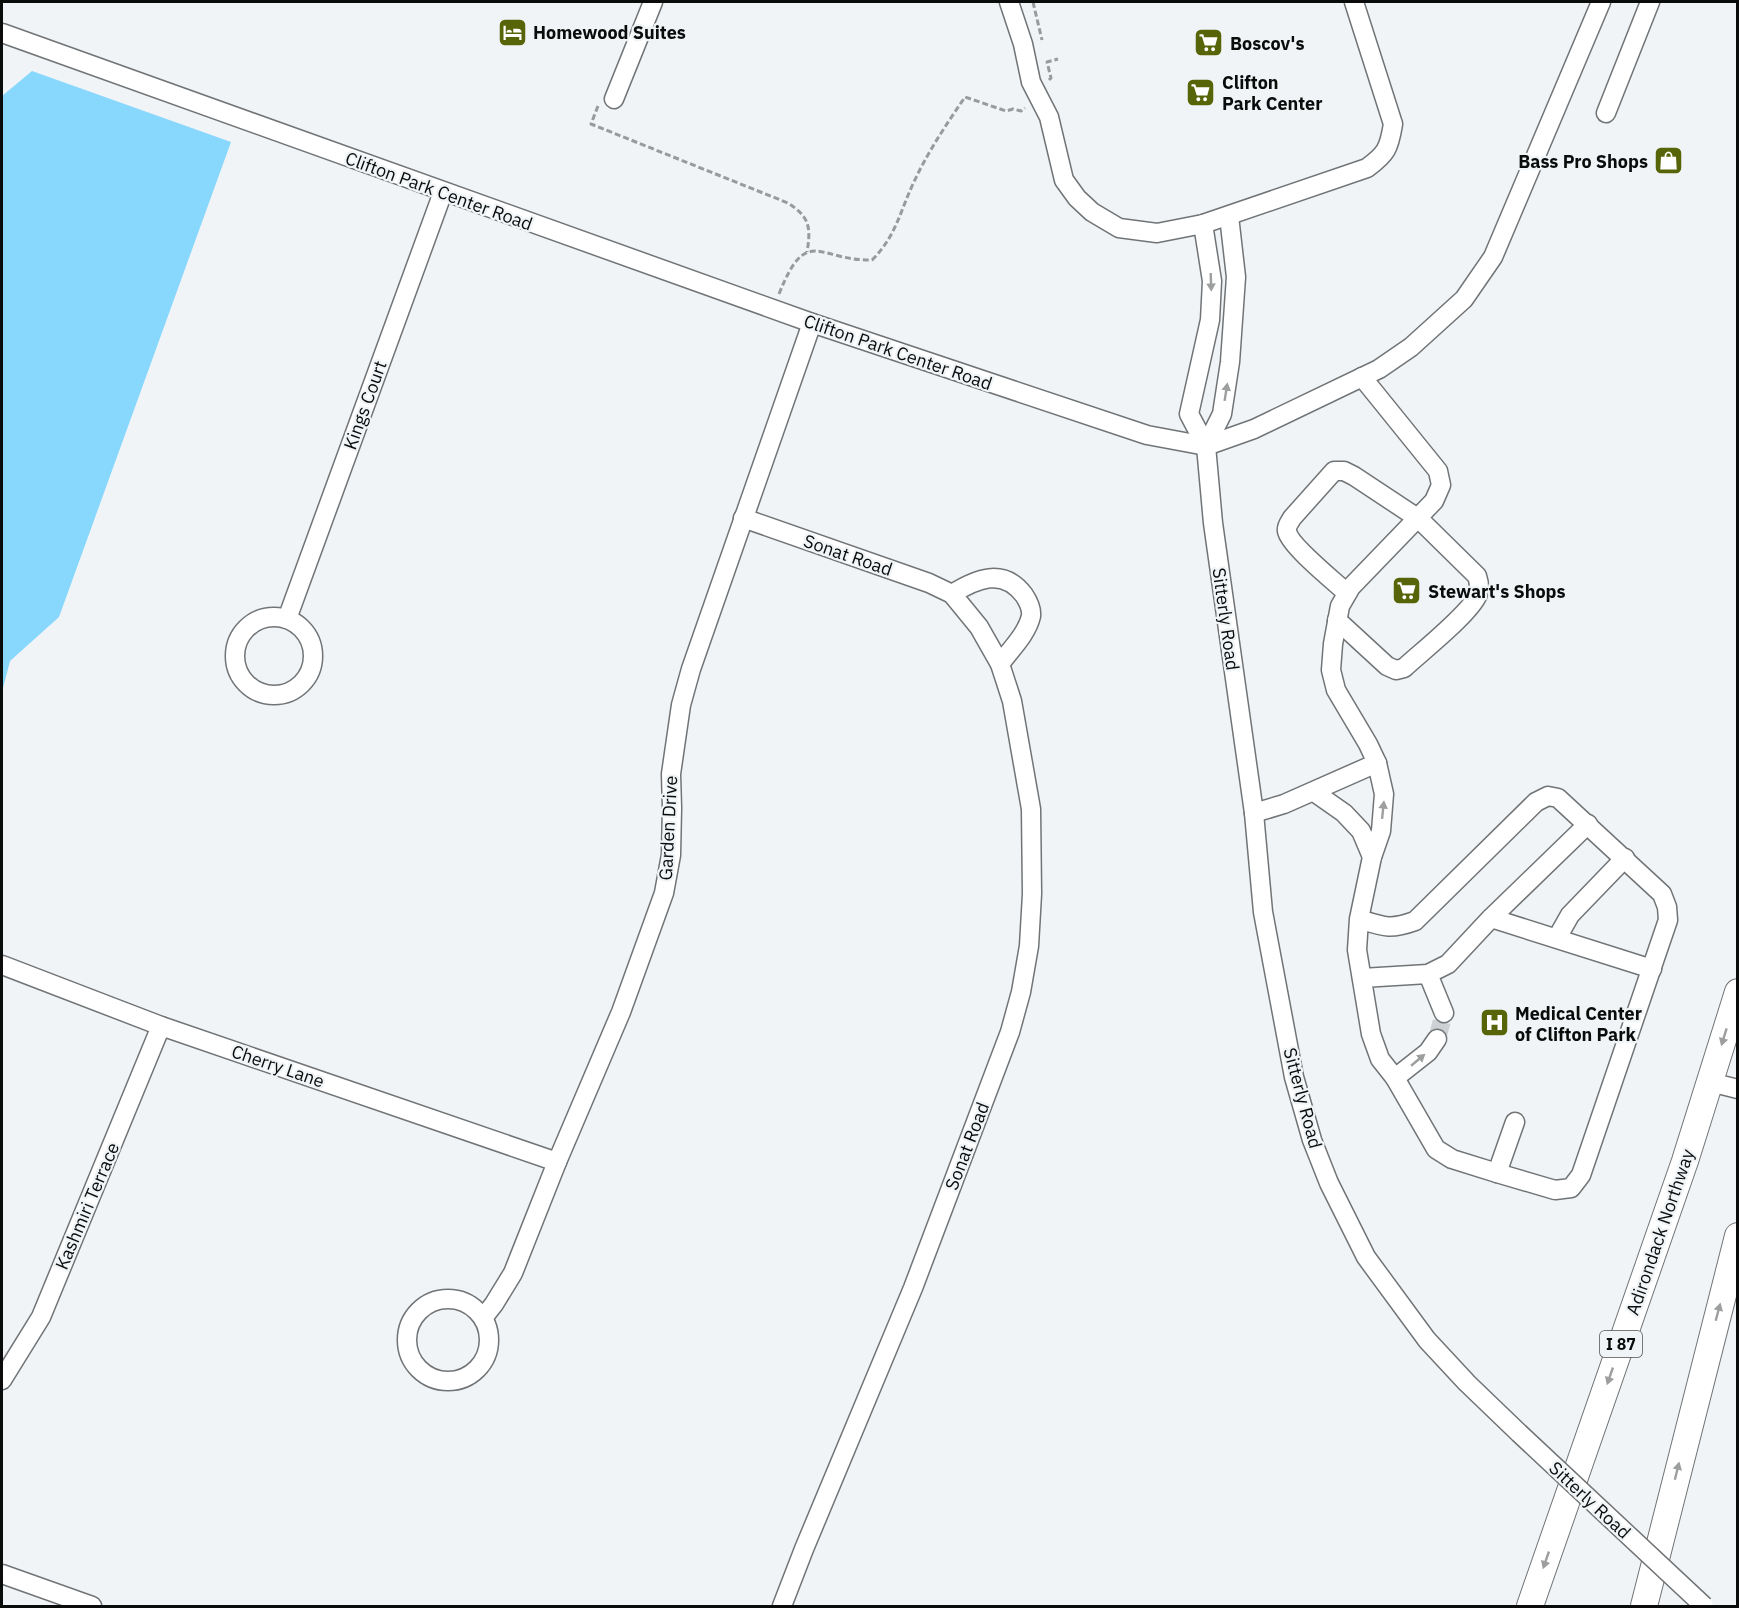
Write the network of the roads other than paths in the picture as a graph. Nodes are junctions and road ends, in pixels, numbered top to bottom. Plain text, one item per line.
1 (653, 2) edge
2 (1009, 2) edge
3 (1354, 2) edge
4 (1601, 2) edge
5 (1650, 2) edge
6 (2, 33) edge
7 (607, 102) road end
8 (1606, 113) dead end
9 (443, 192) junction
10 (1229, 216) junction
11 (1203, 224) junction
12 (812, 323) junction
13 (1362, 376) junction
14 (1206, 446) junction
15 (743, 518) junction
16 (1419, 519) junction
17 (1347, 593) junction
18 (952, 594) junction
19 (287, 619) junction
20 (1337, 620) junction
21 (1000, 664) junction
22 (1377, 762) junction
23 (1314, 792) junction
24 (1254, 813) junction
25 (1588, 824) junction
26 (1372, 857) junction
27 (1625, 858) junction
28 (1491, 918) junction
29 (1359, 919) junction
30 (1557, 938) junction
31 (2, 965) edge
32 (1652, 969) junction
33 (1428, 974) junction
34 (1362, 978) junction
35 (1737, 992) edge
36 (1444, 1013) tunnel mouth
37 (161, 1026) junction
38 (1437, 1039) tunnel mouth
39 (1395, 1078) junction
40 (1710, 1082) junction
41 (1737, 1089) edge
42 (1515, 1122) dead end
43 (557, 1162) junction
44 (1497, 1173) junction
45 (1737, 1236) edge
46 (483, 1318) junction
47 (2, 1380) edge
48 (2, 1574) edge
49 (92, 1606) edge
50 (782, 1606) edge
51 (1530, 1606) edge
52 (1644, 1606) edge
53 (1704, 1606) edge

1 - 7 street
2 - 11 street
3 - 10 street
4 - 13 street
5 - 8 street
6 - 9 street, Clifton Park Center Road
9 - 12 street, Clifton Park Center Road
9 - 19 street, Kings Court
10 - 11 street
14 -> 10 street
11 -> 14 street
12 - 14 street, Clifton Park Center Road
12 - 15 street, Garden Drive
13 - 14 street
13 - 16 street
14 - 24 street, Sitterly Road
15 - 18 street, Sonat Road
15 - 43 street, Garden Drive
16 - 17 street
16 - 17 street
16 - 20 street
17 - 20 street
18 - 21 street, Sonat Road
18 - 21 street
19 - 19 street
20 - 22 street
21 - 50 street, Sonat Road
22 - 23 street
26 -> 22 street
23 - 24 street
23 - 26 street
24 - 53 street, Sitterly Road, bridge
25 - 27 street
25 - 28 street
25 - 29 street
26 - 29 street
27 - 30 street
27 - 32 street
28 - 30 street
28 - 33 street
29 - 34 street
30 - 32 street
31 - 37 street, Cherry Lane
32 - 44 street
33 - 34 street
33 - 36 street
34 - 39 street
35 -> 40 highway, Adirondack Northway / I 87
37 - 43 street, Cherry Lane
37 - 47 street, Kashmiri Terrace
39 -> 38 street
39 - 44 street
40 - 41 street
40 -> 51 highway, Adirondack Northway / I 87
42 - 44 street
43 - 46 street, Garden Drive
52 -> 45 highway
46 - 46 street
48 - 49 street

